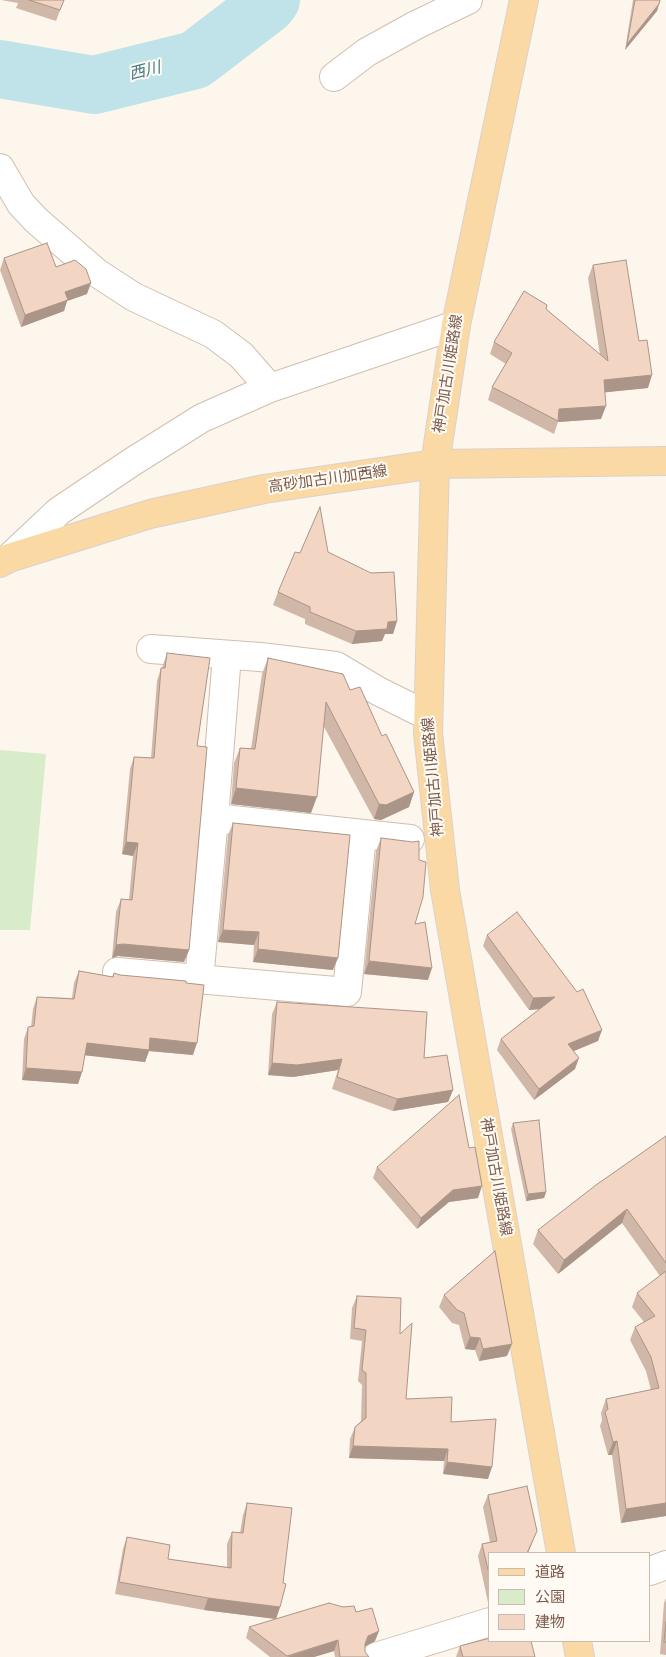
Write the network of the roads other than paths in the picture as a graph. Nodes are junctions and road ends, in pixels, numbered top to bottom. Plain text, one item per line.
1 (468, 0) edge
2 (524, 0) edge
3 (334, 76) dead end
4 (0, 168) edge
5 (456, 325) junction
6 (270, 388) junction
7 (666, 461) edge
8 (435, 464) junction
9 (4, 560) edge
10 (151, 648) dead end
11 (226, 655) junction
12 (428, 716) junction
13 (214, 818) junction
14 (362, 834) junction
15 (410, 839) dead end
16 (117, 972) edge
17 (199, 980) junction
18 (561, 1552) edge
19 (666, 1565) edge
20 (651, 1571) edge
21 (488, 1623) edge
22 (577, 1642) edge
23 (376, 1657) edge
24 (580, 1657) edge

1 - 3 street
2 - 5 main road, 神戸加古川姫路線
4 - 6 street
5 - 6 street
5 - 8 main road, 神戸加古川姫路線
6 - 9 street
7 - 8 main road, 高砂加古川加西線
8 - 9 main road, 高砂加古川加西線
8 - 12 main road, 神戸加古川姫路線
10 - 11 street
11 - 12 street
11 - 13 street
12 - 18 main road, 神戸加古川姫路線
13 - 14 street
13 - 17 street
14 - 15 street
14 - 17 street
16 - 17 street
19 - 20 street
21 - 23 street
22 - 24 main road

